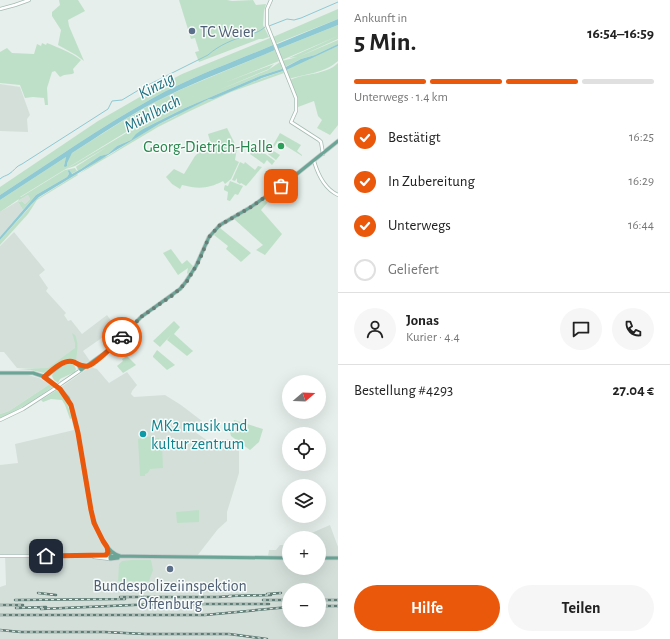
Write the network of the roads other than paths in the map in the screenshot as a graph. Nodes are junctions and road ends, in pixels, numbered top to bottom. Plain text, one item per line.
1 (29, 0) edge
2 (271, 0) edge
3 (0, 9) edge
4 (338, 141) edge
5 (324, 154) junction
6 (314, 161) junction
7 (338, 194) edge
8 (78, 364) junction
9 (88, 366) junction
10 (81, 370) junction
11 (0, 372) edge
12 (50, 372) junction
13 (44, 377) junction
14 (52, 382) junction
15 (0, 420) edge
16 (107, 547) junction
17 (106, 555) junction
18 (0, 556) edge
19 (87, 556) junction
20 (112, 556) junction
21 (132, 556) junction
22 (282, 558) edge
23 (326, 558) edge
24 (338, 558) edge

1 - 3 street
2 - 5 street
4 - 5 main road
5 - 6 main road
6 - 7 street
6 - 9 main road
8 - 9 main road
8 - 10 main road
8 - 12 main road
9 - 10 main road
10 - 15 street, bridge
11 - 13 main road
12 - 13 main road
12 - 14 main road
13 - 14 main road
14 - 16 main road
16 - 17 main road
16 - 20 main road
17 - 19 street
17 - 20 street
18 - 19 street
19 - 20 street
20 - 21 main road
20 - 21 main road
21 - 22 main road
23 - 24 main road

